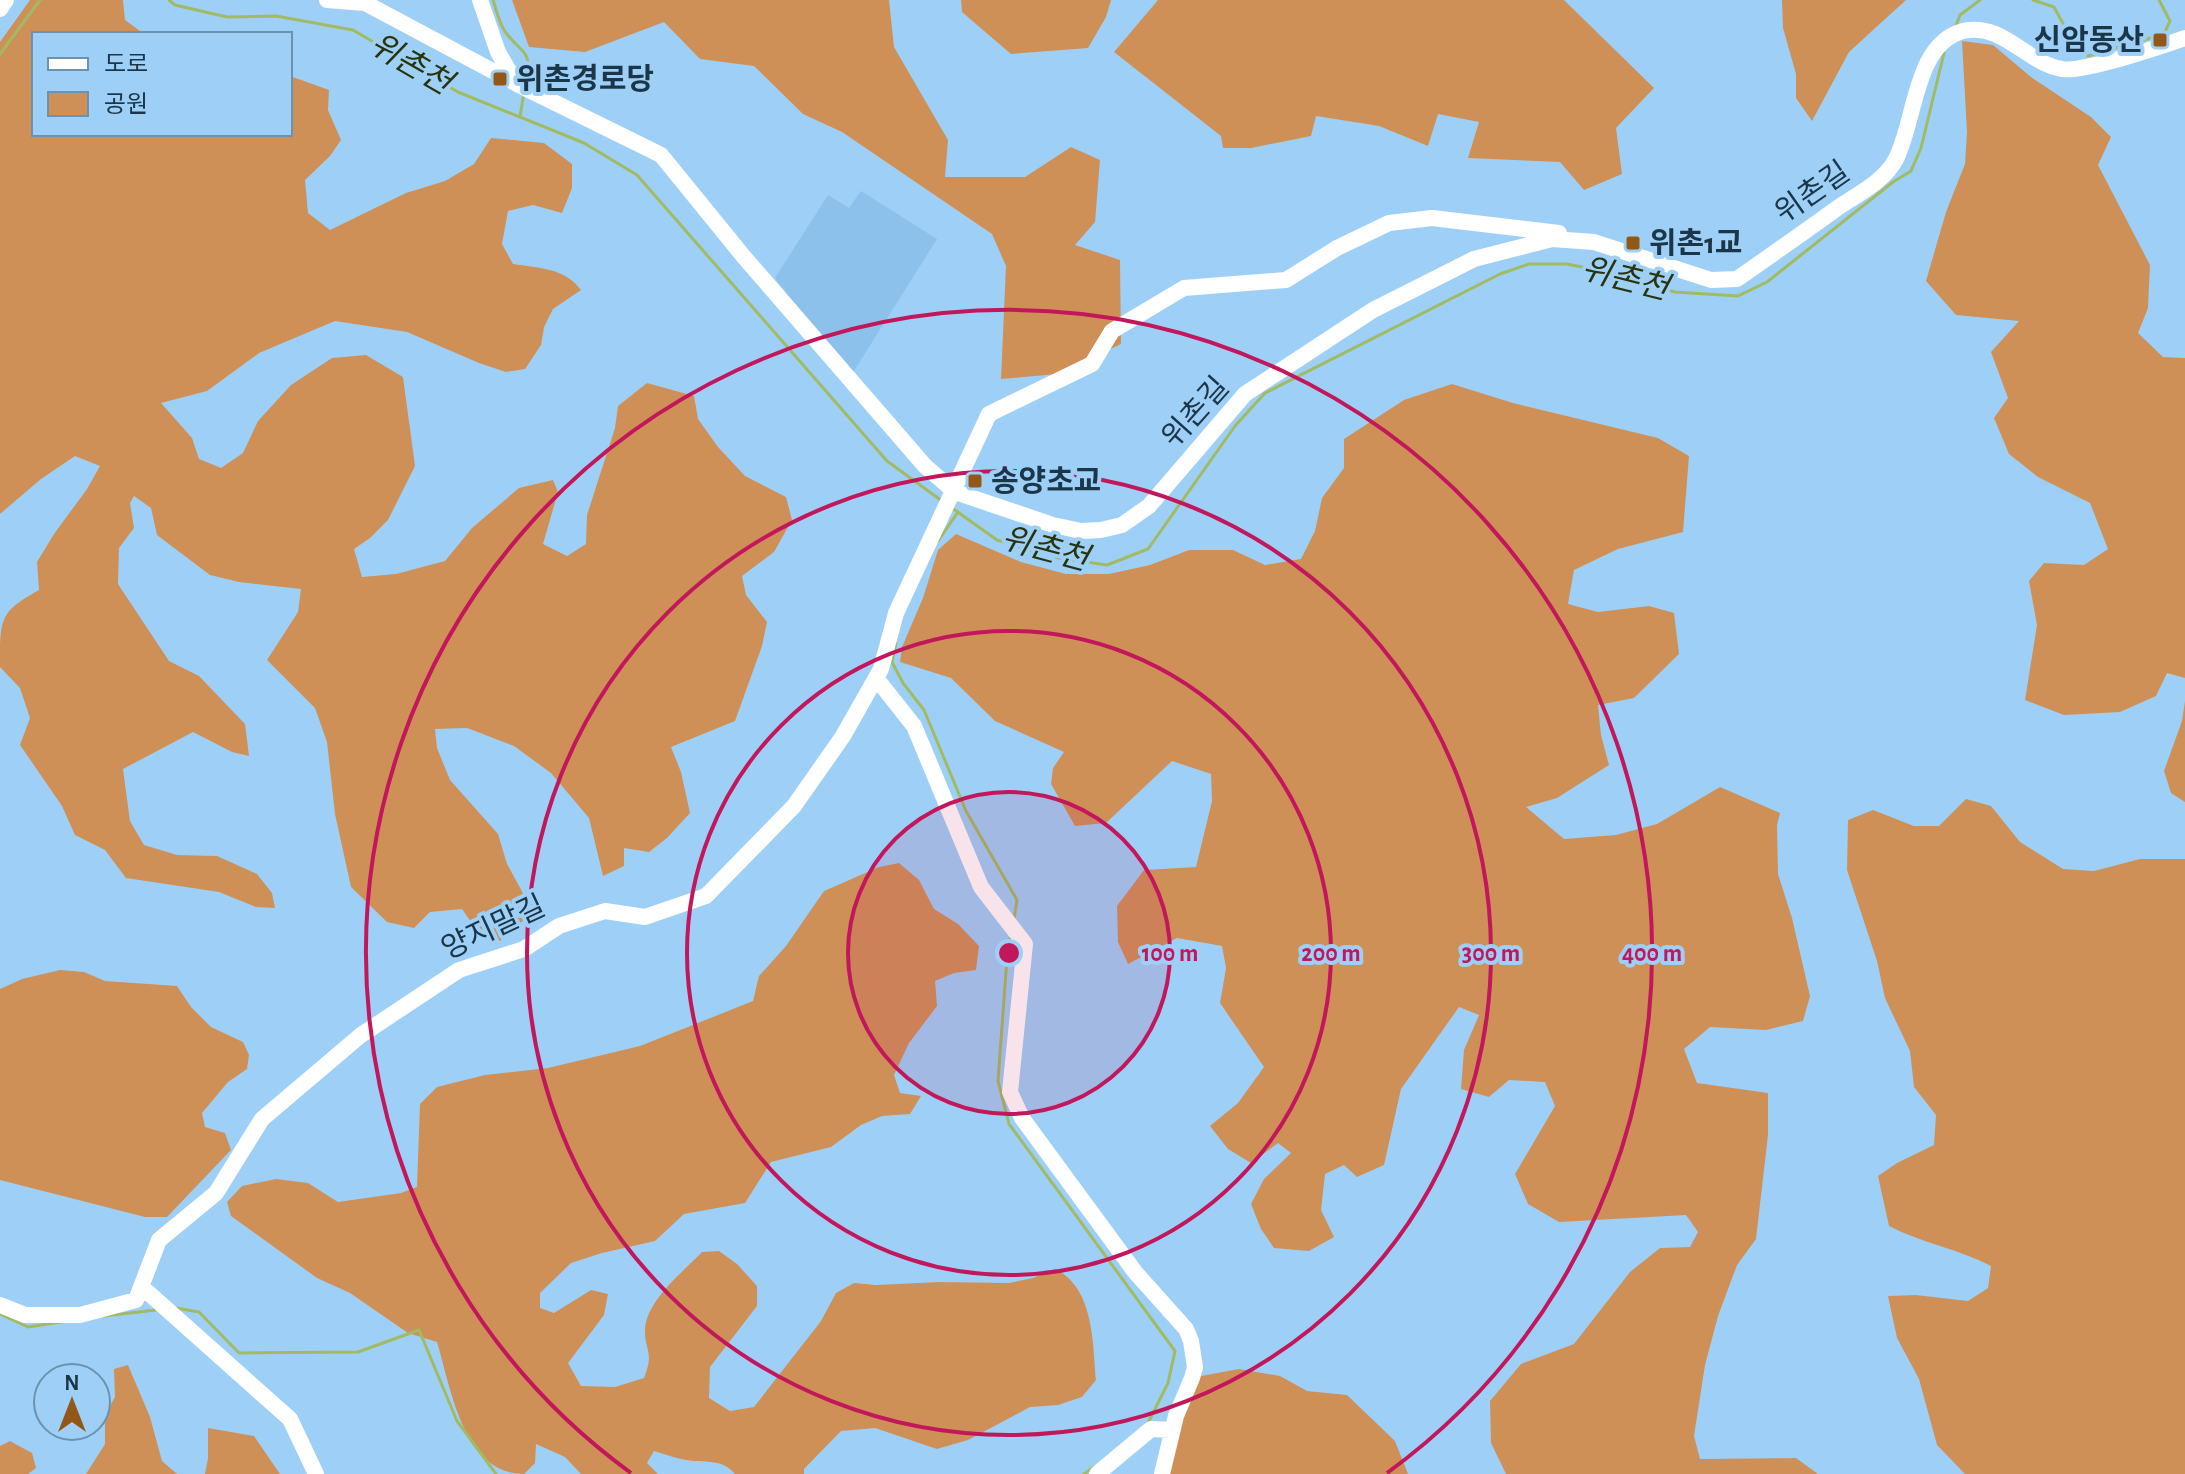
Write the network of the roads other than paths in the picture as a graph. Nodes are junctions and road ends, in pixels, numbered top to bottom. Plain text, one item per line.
1 (6, 0) edge
2 (327, 0) edge
3 (480, 0) edge
4 (0, 9) edge
5 (2185, 38) edge
6 (517, 84) junction
7 (1580, 241) junction
8 (953, 495) junction
9 (876, 678) junction
10 (143, 1288) junction
11 (0, 1305) edge
12 (1172, 1430) junction
13 (316, 1474) edge
14 (1097, 1474) edge
15 (1162, 1474) edge

1 - 4 street
2 - 6 street, 위촌길
3 - 6 street
5 - 7 street, 위촌길
6 - 8 street, 위촌길
7 - 8 street, 위촌길
7 - 8 street, 양지말길
8 - 9 street, 양지말길
9 - 10 street, 양지말길
9 - 12 street
10 - 11 street
10 - 13 street
12 - 14 street
12 - 15 street

